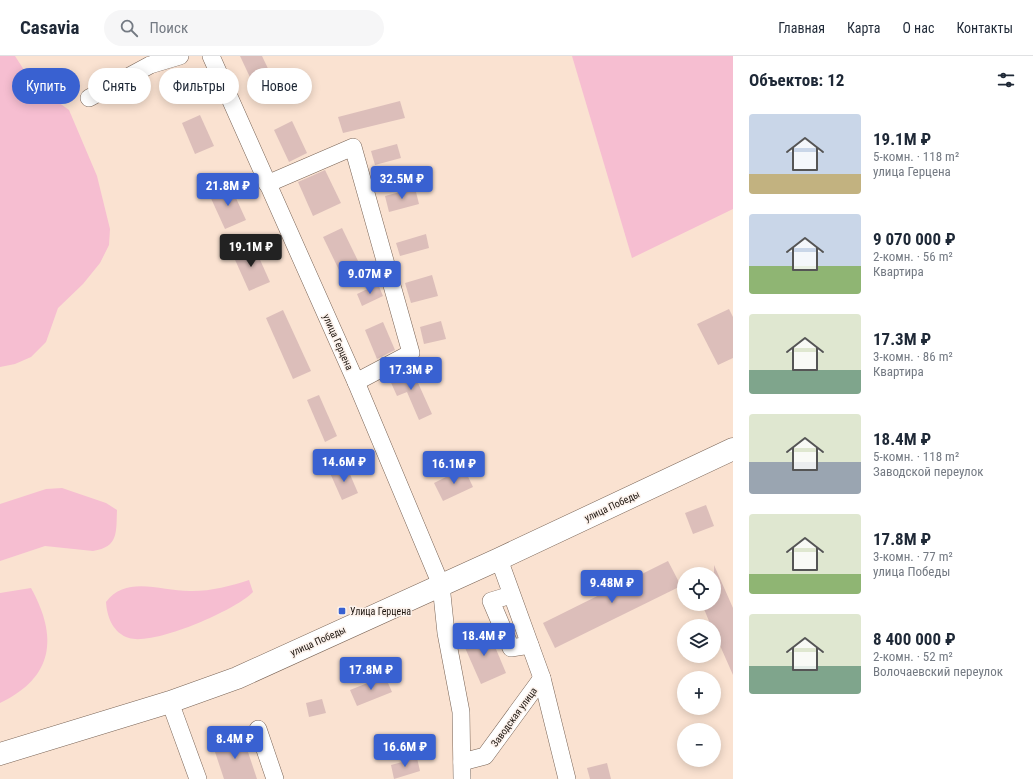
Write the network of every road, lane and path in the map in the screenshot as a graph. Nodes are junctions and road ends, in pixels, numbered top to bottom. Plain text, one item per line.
1 (180, 56) edge
2 (211, 56) edge
3 (144, 68) edge
4 (267, 184) junction
5 (356, 382) junction
6 (733, 449) edge
7 (499, 559) junction
8 (441, 585) junction
9 (542, 678) junction
10 (170, 702) junction
11 (258, 729) dead end
12 (0, 754) edge
13 (462, 762) junction
14 (198, 779) edge
15 (275, 779) edge
16 (462, 779) edge
17 (567, 779) edge

1 - 3 street
2 - 4 street, улица Герцена
4 - 5 street, улица Герцена
4 - 5 street
5 - 8 street, улица Герцена
6 - 7 highway, улица Победы
7 - 8 highway, улица Победы
7 - 9 street, Заводская улица
8 - 10 highway, улица Победы
8 - 13 street, улица Герцена
9 - 13 street, Заводская улица
9 - 17 street, Заводская улица
10 - 12 highway, улица Победы
10 - 14 street
11 - 15 street
13 - 16 street, улица Герцена

